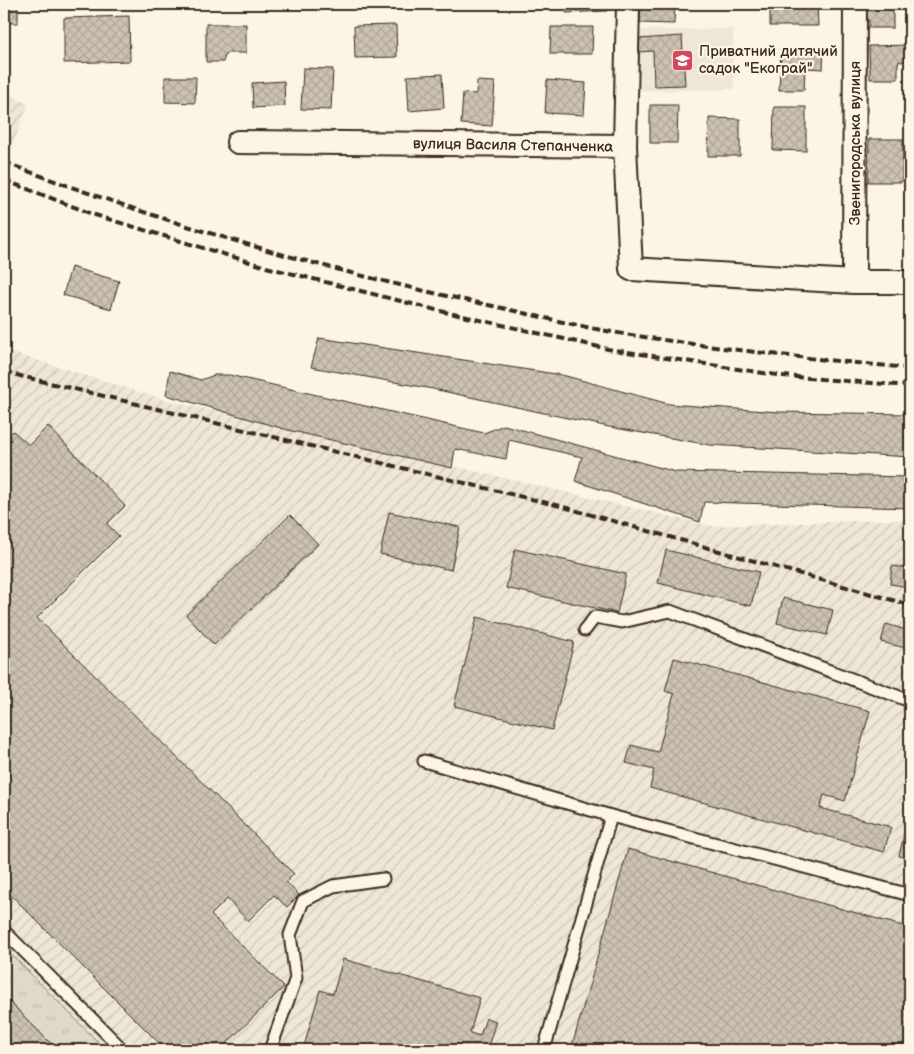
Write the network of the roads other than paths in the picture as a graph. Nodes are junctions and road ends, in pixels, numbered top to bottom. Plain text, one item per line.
1 (628, 4) edge
2 (855, 4) edge
3 (238, 142) dead end
4 (626, 146) junction
5 (854, 282) junction
6 (910, 282) edge
7 (585, 630) dead end
8 (910, 701) edge
9 (424, 762) dead end
10 (611, 816) junction
11 (383, 879) dead end
12 (910, 894) edge
13 (4, 931) edge
14 (123, 1050) edge
15 (270, 1050) edge
16 (544, 1050) edge

1 - 4 street
2 - 5 street, Звенигородська вулиця
3 - 4 street, вулиця Василя Степанченка
4 - 5 street, вулиця Василя Степанченка
5 - 6 street, вулиця Василя Степанченка
7 - 8 lane
9 - 10 lane
10 - 12 lane
10 - 16 lane
11 - 15 lane
13 - 14 lane

